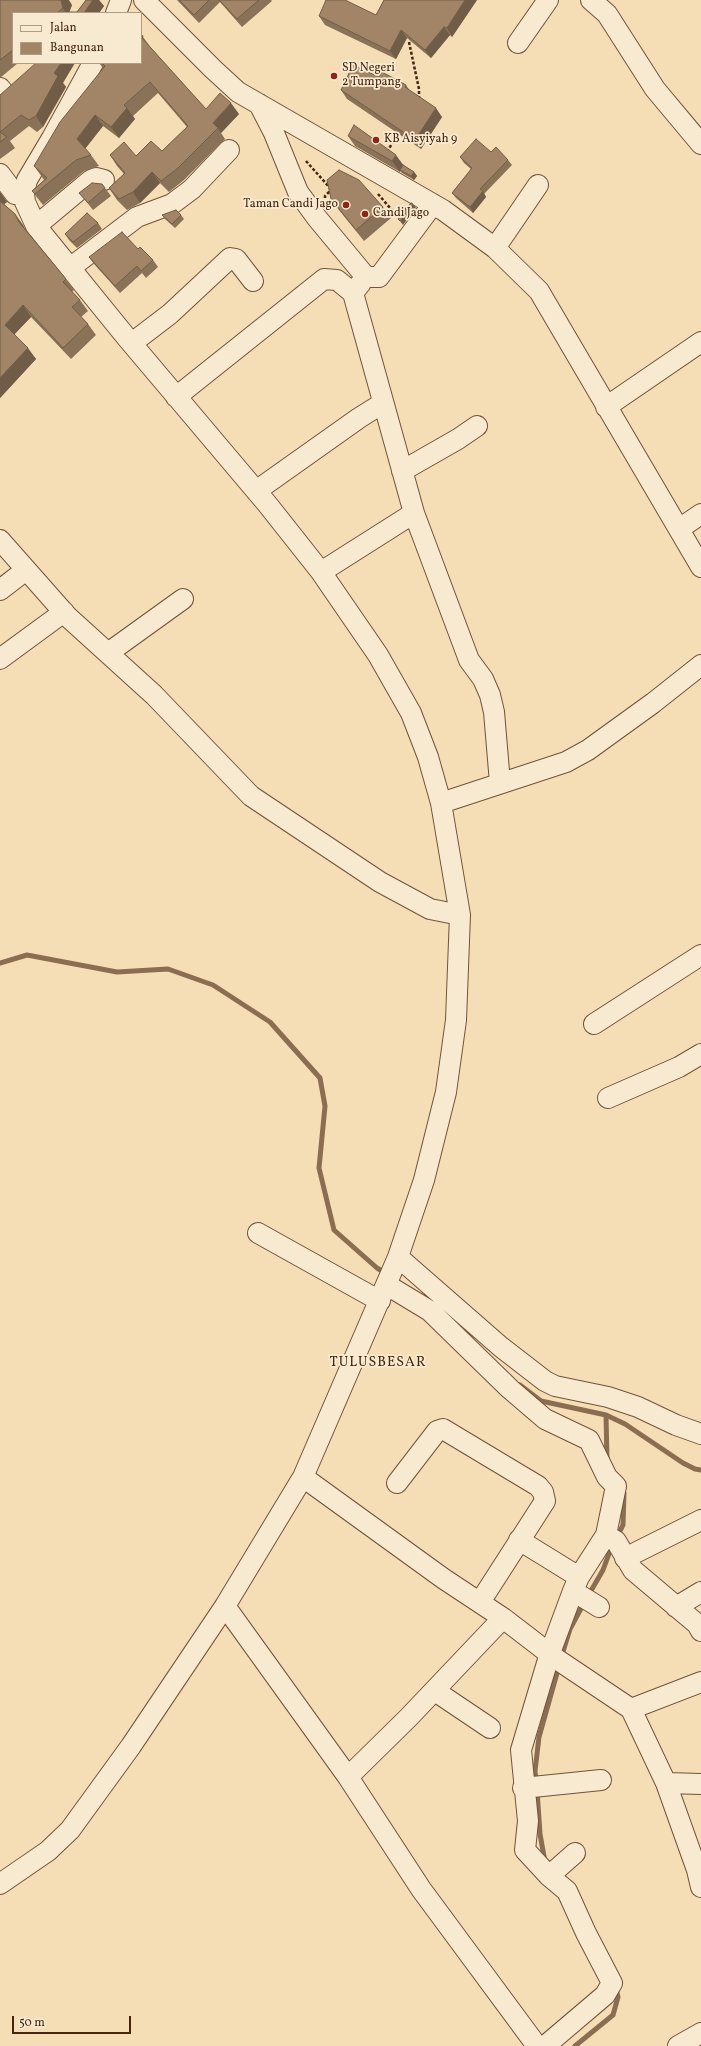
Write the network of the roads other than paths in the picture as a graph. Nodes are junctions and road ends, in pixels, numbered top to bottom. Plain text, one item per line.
1 (121, 0) edge
2 (144, 0) edge
3 (548, 0) edge
4 (591, 0) edge
5 (116, 12) edge
6 (518, 43) dead end
7 (92, 64) edge
8 (259, 104) junction
9 (701, 144) edge
10 (229, 150) dead end
11 (1, 177) edge
12 (104, 180) dead end
13 (538, 185) dead end
14 (15, 194) dead end
15 (433, 204) junction
16 (36, 226) junction
17 (495, 248) junction
18 (70, 268) junction
19 (366, 277) junction
20 (253, 281) dead end
21 (353, 293) junction
22 (701, 342) edge
23 (132, 343) junction
24 (176, 397) junction
25 (383, 403) junction
26 (606, 407) junction
27 (477, 426) dead end
28 (402, 471) junction
29 (256, 491) junction
30 (414, 513) junction
31 (701, 514) edge
32 (679, 529) junction
33 (0, 540) edge
34 (701, 567) edge
35 (26, 570) junction
36 (321, 572) junction
37 (0, 590) edge
38 (183, 599) dead end
39 (64, 612) junction
40 (108, 653) junction
41 (0, 659) edge
42 (701, 665) edge
43 (500, 783) junction
44 (441, 803) junction
45 (460, 915) junction
46 (700, 959) edge
47 (594, 1024) dead end
48 (701, 1054) edge
49 (608, 1098) dead end
50 (258, 1233) dead end
51 (390, 1279) junction
52 (701, 1434) edge
53 (303, 1477) junction
54 (397, 1483) dead end
55 (701, 1520) edge
56 (610, 1537) junction
57 (520, 1540) junction
58 (625, 1558) junction
59 (701, 1592) edge
60 (584, 1594) junction
61 (480, 1602) junction
62 (225, 1606) junction
63 (676, 1607) junction
64 (503, 1618) junction
65 (701, 1630) edge
66 (558, 1659) junction
67 (701, 1682) edge
68 (435, 1691) junction
69 (631, 1709) junction
70 (490, 1728) dead end
71 (348, 1777) junction
72 (601, 1780) dead end
73 (666, 1783) junction
74 (701, 1784) edge
75 (532, 1787) junction
76 (575, 1853) dead end
77 (552, 1872) junction
78 (0, 1884) edge
79 (701, 1887) edge
80 (701, 2033) edge
81 (537, 2046) edge
82 (546, 2046) edge
83 (678, 2046) edge

1 - 5 street
2 - 8 street
3 - 6 street
4 - 9 street
7 - 16 street
8 - 15 street
8 - 19 street
10 - 18 street
11 - 14 street
12 - 16 street
13 - 17 street
15 - 17 street
15 - 19 street
16 - 18 street
17 - 26 street
18 - 23 street
19 - 21 street
20 - 23 street
21 - 24 street
21 - 25 street
22 - 26 street
23 - 24 street
24 - 29 street
25 - 28 street
25 - 29 street
26 - 32 street
27 - 28 street
28 - 30 street
29 - 36 street
30 - 36 street
30 - 43 street
31 - 32 street
32 - 34 street
33 - 35 street
35 - 37 street
35 - 39 street
36 - 44 street
38 - 40 street
39 - 40 street
39 - 41 street
40 - 45 street
42 - 43 street
43 - 44 street
44 - 45 street
45 - 51 street
46 - 47 street
48 - 49 street
50 - 51 street
51 - 52 street
51 - 53 street
51 - 56 street
53 - 61 street
53 - 62 street
54 - 57 street
55 - 58 street
56 - 58 street
56 - 60 street
57 - 60 street
57 - 61 street
58 - 63 street
59 - 63 street
60 - 66 street
61 - 64 street
62 - 71 street
62 - 78 street
63 - 65 street
64 - 66 street
64 - 68 street
66 - 69 street
66 - 75 street
67 - 69 street
68 - 70 street
68 - 71 street
69 - 73 street
71 - 81 street
72 - 75 street
73 - 74 street
73 - 79 street
75 - 77 street
76 - 77 street
77 - 82 street
80 - 83 street

